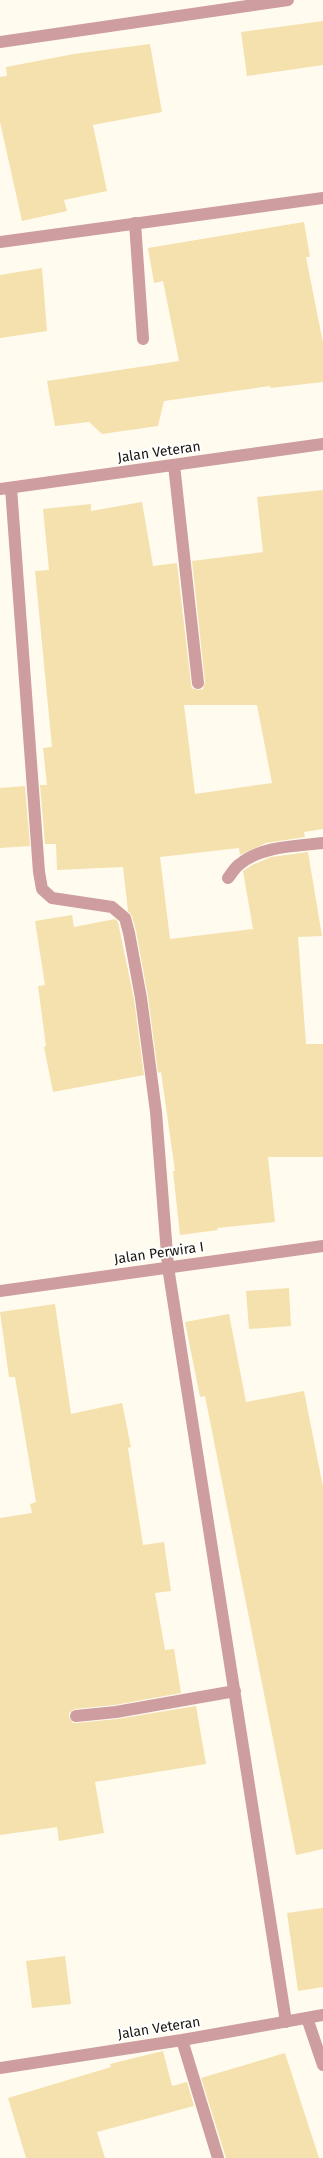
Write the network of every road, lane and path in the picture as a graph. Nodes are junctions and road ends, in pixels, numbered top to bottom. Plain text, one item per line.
1 (288, 0) edge
2 (0, 42) edge
3 (323, 198) edge
4 (136, 224) junction
5 (0, 242) edge
6 (143, 339) dead end
7 (323, 444) edge
8 (174, 465) junction
9 (6, 488) edge
10 (198, 683) dead end
11 (323, 843) edge
12 (228, 878) dead end
13 (323, 1246) edge
14 (168, 1267) junction
15 (0, 1291) edge
16 (235, 1691) junction
17 (76, 1716) dead end
18 (323, 2015) edge
19 (308, 2018) junction
20 (286, 2022) junction
21 (182, 2040) junction
22 (323, 2065) edge
23 (0, 2068) edge
24 (218, 2158) edge

1 - 2 street
3 - 4 street
4 - 5 street
4 - 6 street
7 - 8 street, Jalan Veteran
8 - 9 street, Jalan Veteran
8 - 10 street
9 - 14 street
11 - 12 street
13 - 14 street, Jalan Perwira I
14 - 15 street, Jalan Perwira I
14 - 16 street
16 - 17 street
16 - 20 street
18 - 19 street, Jalan Veteran
19 - 20 street, Jalan Veteran
19 - 22 street
20 - 21 street, Jalan Veteran
21 - 23 street, Jalan Veteran
21 - 24 street

